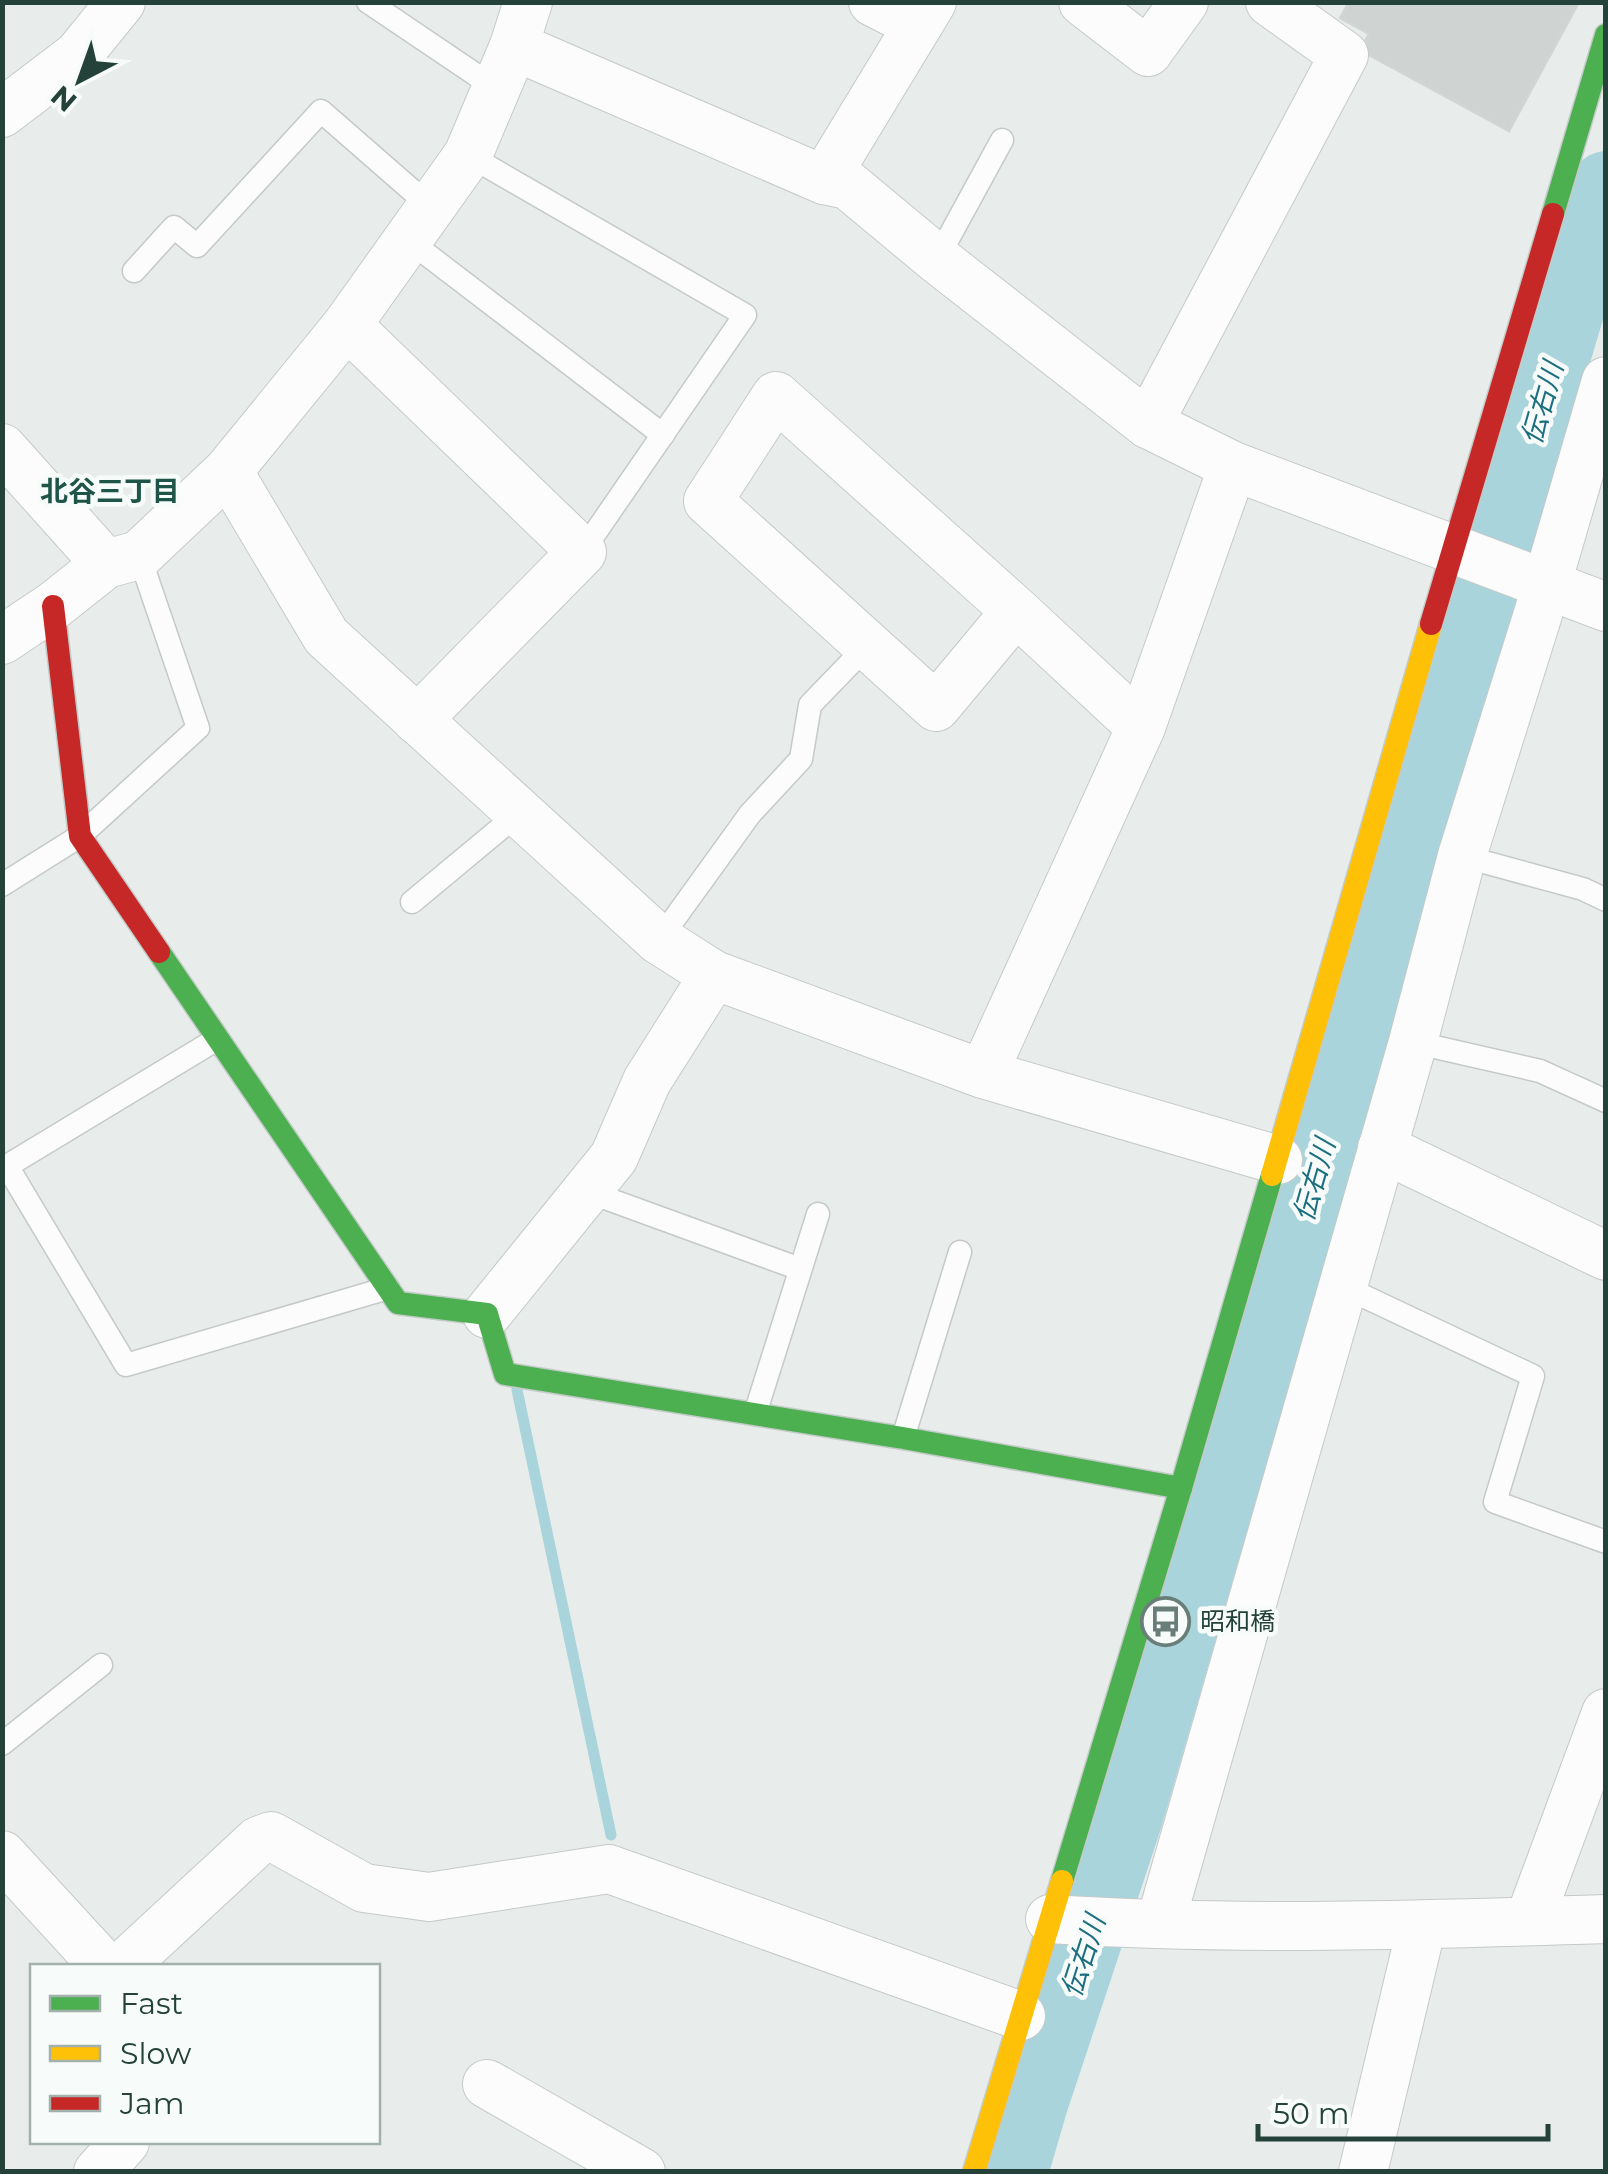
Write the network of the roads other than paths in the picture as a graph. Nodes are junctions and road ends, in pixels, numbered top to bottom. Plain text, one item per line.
1 (121, 2) edge
2 (368, 2) edge
3 (872, 2) edge
4 (1083, 2) edge
5 (1184, 2) edge
6 (1270, 2) edge
7 (925, 14) edge
8 (521, 24) edge
9 (1606, 35) edge
10 (497, 89) junction
11 (2, 113) edge
12 (1002, 140) dead end
13 (468, 155) junction
14 (824, 180) junction
15 (420, 223) junction
16 (936, 259) junction
17 (134, 271) dead end
18 (346, 325) junction
19 (1606, 381) edge
20 (1148, 424) junction
21 (663, 435) junction
22 (2, 448) edge
23 (1233, 466) junction
24 (228, 470) junction
25 (582, 552) junction
26 (1463, 553) junction
27 (122, 560) junction
28 (1540, 583) junction
29 (53, 606) junction
30 (1606, 607) edge
31 (1016, 611) junction
32 (2, 640) edge
33 (868, 645) junction
34 (418, 720) junction
35 (1141, 727) junction
36 (519, 813) junction
37 (80, 836) junction
38 (1462, 856) junction
39 (2, 886) edge
40 (1606, 900) edge
41 (412, 902) dead end
42 (660, 940) junction
43 (714, 975) junction
44 (217, 1039) junction
45 (1413, 1042) junction
46 (983, 1074) junction
47 (1606, 1100) edge
48 (1382, 1148) junction
49 (1278, 1160) junction
50 (586, 1191) junction
51 (818, 1214) dead end
52 (960, 1252) dead end
53 (1606, 1256) edge
54 (800, 1269) junction
55 (1342, 1286) junction
56 (388, 1288) junction
57 (487, 1314) junction
58 (755, 1414) junction
59 (903, 1438) junction
60 (1181, 1488) junction
61 (1606, 1542) edge
62 (101, 1666) dead end
63 (1606, 1713) edge
64 (2, 1744) edge
65 (8, 1873) edge
66 (1059, 1919) junction
67 (1606, 1919) edge
68 (1529, 1921) junction
69 (1150, 1923) junction
70 (1422, 1925) junction
71 (102, 1964) edge
72 (125, 1964) edge
73 (1021, 2016) junction
74 (486, 2084) dead end
75 (124, 2144) edge
76 (98, 2172) edge
77 (641, 2172) edge
78 (974, 2172) edge
79 (1363, 2172) edge

1 - 11 street
2 - 10 lane
3 - 7 street
4 - 5 street
6 - 20 street
7 - 14 street
8 - 10 street
8 - 14 street
9 - 26 street
10 - 13 street
12 - 16 lane
13 - 15 street
13 - 21 lane
14 - 16 street
15 - 17 lane
15 - 18 street
15 - 21 lane
16 - 20 street
18 - 24 street
18 - 25 street
19 - 28 street
20 - 23 street
21 - 25 lane
22 - 27 street
23 - 26 street
23 - 35 street
24 - 27 street
24 - 34 street
25 - 34 street
26 - 28 street
26 - 49 street
27 - 29 street
27 - 37 lane
28 - 30 street
28 - 38 street
29 - 32 street
29 - 37 street
31 - 33 street
31 - 33 street
31 - 35 street
33 - 42 lane
34 - 36 street
35 - 46 street
36 - 41 lane
36 - 42 street
37 - 39 lane
37 - 44 street
38 - 40 lane
38 - 45 street
42 - 43 street
43 - 46 street
43 - 50 street
44 - 56 street
44 - 56 lane
45 - 47 lane
45 - 48 street
46 - 49 street
48 - 53 street
48 - 55 street
49 - 60 street
50 - 54 lane
50 - 57 street
51 - 54 lane
52 - 59 lane
54 - 58 lane
55 - 61 lane
55 - 69 street
56 - 57 street
57 - 58 street
58 - 59 street
59 - 60 street
60 - 66 street
62 - 64 lane
63 - 68 street
65 - 71 street
66 - 69 street
66 - 73 street
67 - 68 street
68 - 70 street
69 - 70 street
70 - 79 street
72 - 73 street
73 - 78 street
74 - 77 street
75 - 76 street

